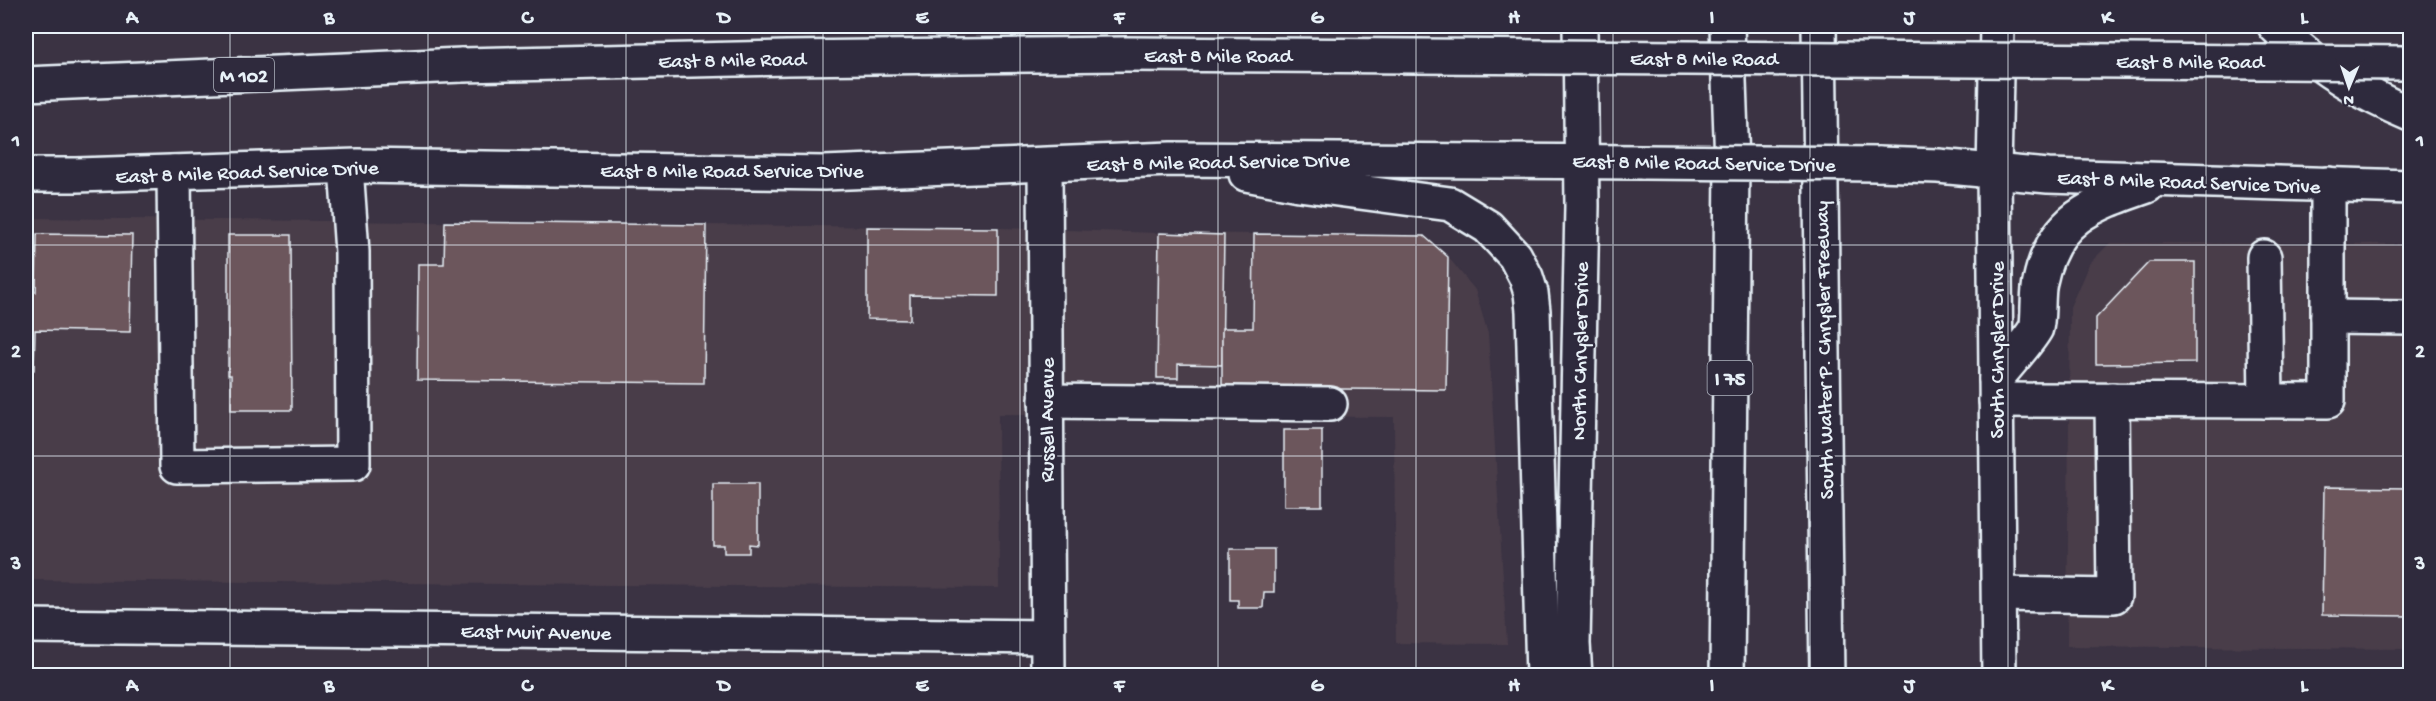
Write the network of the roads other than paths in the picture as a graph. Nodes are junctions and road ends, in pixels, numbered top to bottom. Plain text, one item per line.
1 (1580, 26) edge
2 (1727, 26) edge
3 (1819, 26) edge
4 (1997, 26) edge
5 (2275, 26) edge
6 (2410, 63) edge
7 (26, 84) edge
8 (2410, 114) edge
9 (1171, 159) junction
10 (1582, 161) junction
11 (1045, 165) junction
12 (346, 167) junction
13 (174, 172) junction
14 (1994, 172) junction
15 (26, 175) edge
16 (2165, 179) junction
17 (2328, 184) junction
18 (2410, 187) edge
19 (2264, 257) dead end
20 (2328, 317) junction
21 (2410, 318) edge
22 (1996, 390) junction
23 (2112, 400) junction
24 (2266, 401) junction
25 (1046, 402) junction
26 (1330, 404) dead end
27 (1999, 594) junction
28 (26, 626) edge
29 (1047, 637) junction
30 (1574, 660) edge
31 (1048, 675) edge
32 (1544, 675) edge
33 (1560, 675) edge
34 (1727, 675) edge
35 (1827, 675) edge
36 (2000, 675) edge

1 - 10 main road, North Chrysler Drive
2 - 34 main road, I 75
3 - 35 main road, South Walter P. Chrysler Freeway
4 - 14 main road, South Chrysler Drive
5 - 8 main road
6 - 7 main road, East 8 Mile Road / M 102, bridge
9 - 10 main road, East 8 Mile Road Service Drive
9 - 11 main road, East 8 Mile Road Service Drive
9 - 32 main road
10 - 14 main road, East 8 Mile Road Service Drive, bridge
10 - 30 main road, North Chrysler Drive
11 - 12 main road, East 8 Mile Road Service Drive
11 - 25 main road, Russell Avenue
12 - 13 main road, East 8 Mile Road Service Drive
12 - 13 main road
13 - 15 main road, East 8 Mile Road Service Drive
14 - 16 main road, East 8 Mile Road Service Drive
14 - 22 main road, South Chrysler Drive
16 - 17 main road, East 8 Mile Road Service Drive
16 - 22 main road
17 - 18 main road, East 8 Mile Road Service Drive
17 - 20 main road
19 - 24 main road
20 - 21 main road
20 - 24 main road
22 - 23 main road
22 - 27 main road, South Chrysler Drive
23 - 24 main road
23 - 27 main road
25 - 26 main road
25 - 29 main road, Russell Avenue
27 - 36 main road, South Chrysler Drive
28 - 29 main road, East Muir Avenue
29 - 31 main road, Russell Avenue
30 - 33 main road

